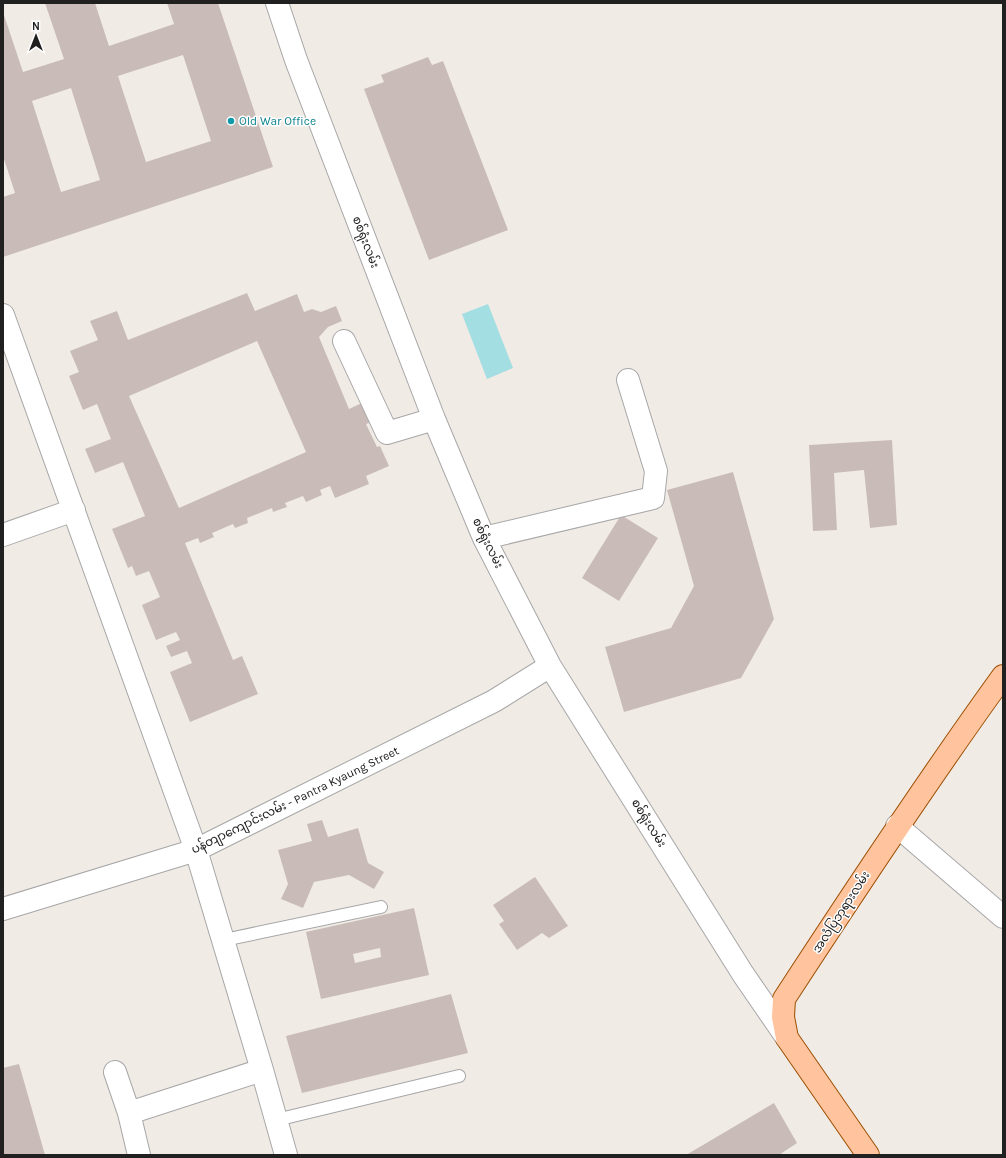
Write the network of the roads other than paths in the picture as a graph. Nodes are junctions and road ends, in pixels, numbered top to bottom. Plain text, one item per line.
1 (277, 3) edge
2 (3, 315) edge
3 (344, 341) dead end
4 (628, 380) dead end
5 (434, 420) junction
6 (74, 510) junction
7 (3, 535) edge
8 (484, 538) junction
9 (550, 666) junction
10 (1003, 676) edge
11 (897, 826) junction
12 (196, 850) junction
13 (381, 907) dead end
14 (3, 909) edge
15 (1003, 917) edge
16 (224, 940) junction
17 (787, 1038) junction
18 (262, 1070) junction
19 (115, 1072) dead end
20 (459, 1076) dead end
21 (129, 1113) junction
22 (276, 1120) junction
23 (138, 1155) edge
24 (286, 1155) edge
25 (868, 1155) edge

1 - 5 street, စစ်ရုံးလမ်း
2 - 6 street
3 - 5 street
4 - 8 street
5 - 8 street, စစ်ရုံးလမ်း
6 - 7 street
6 - 12 street
8 - 9 street, စစ်ရုံးလမ်း
9 - 12 street, ပန်တျာကျောင်းလမ်း - Pantra Kyaung Street
9 - 17 street, စစ်ရုံးလမ်း
10 - 11 main road, အလံပြဘုရားလမ်း
11 - 15 street
11 - 17 main road, အလံပြဘုရားလမ်း
12 - 14 street, ပန်တျာကျောင်းလမ်း - Pantra Kyaung Street
12 - 16 street
13 - 16 lane
16 - 18 street
17 - 25 main road, အလံပြဘုရားလမ်း
18 - 21 street
18 - 22 street
19 - 21 street
20 - 22 lane
21 - 23 street
22 - 24 street

